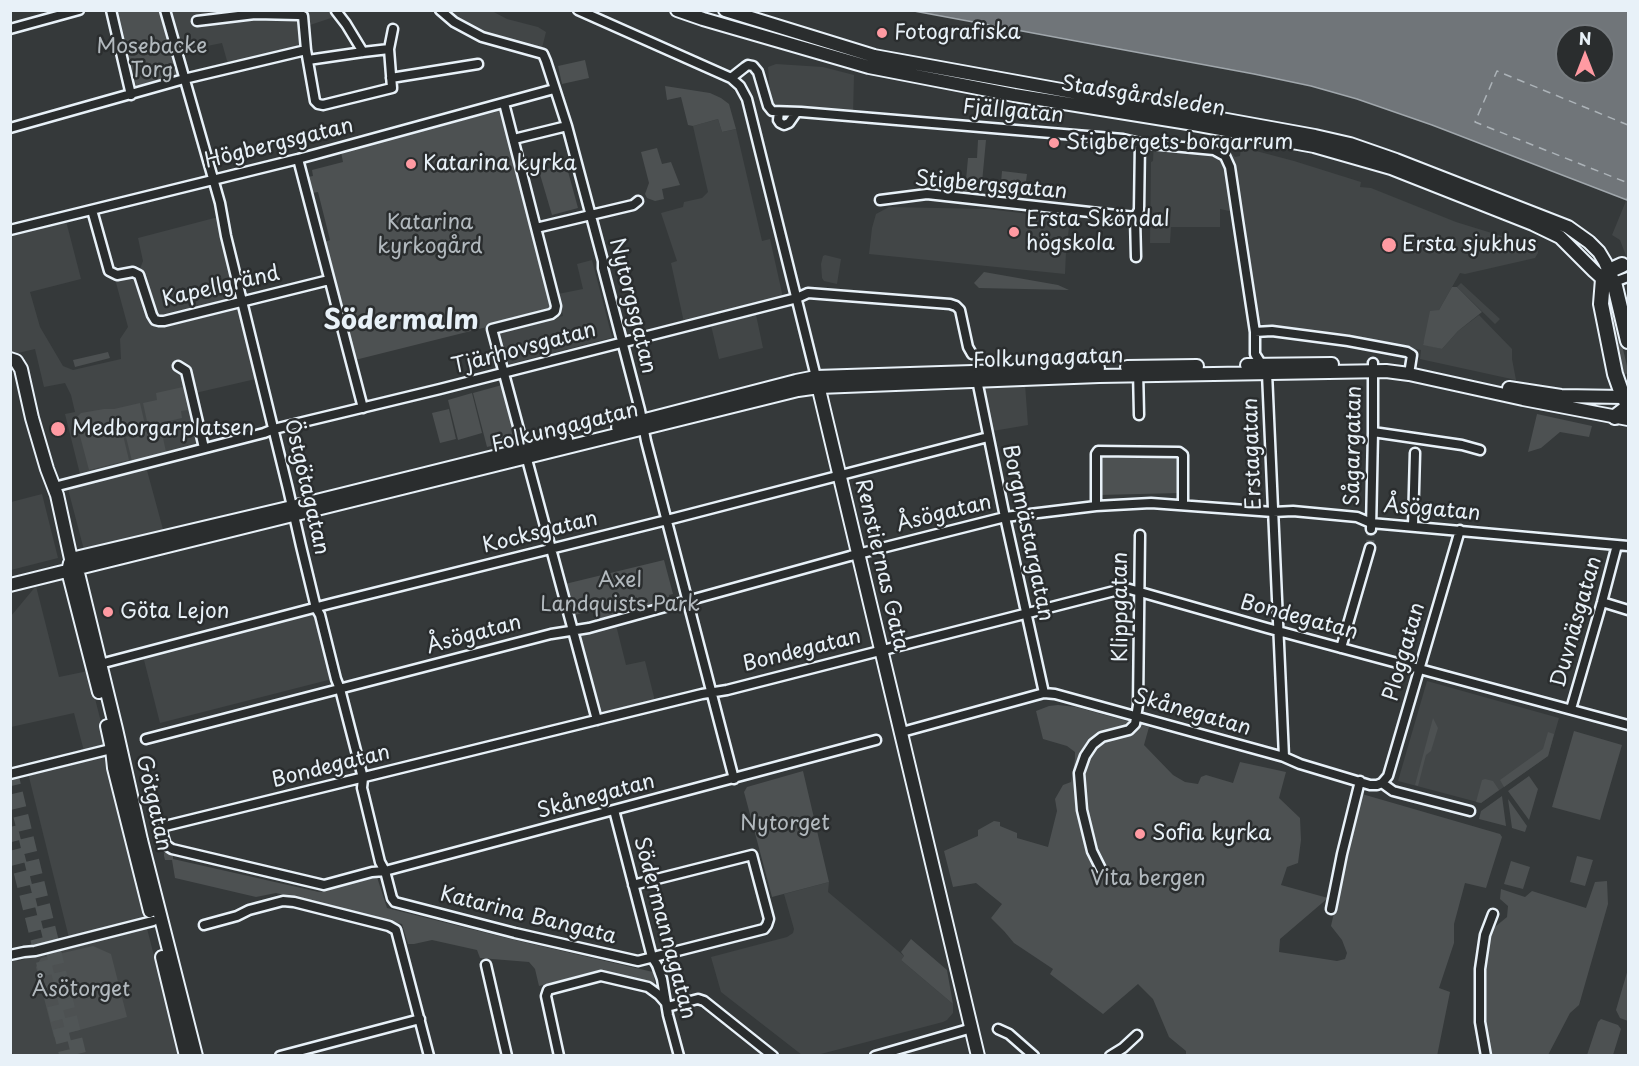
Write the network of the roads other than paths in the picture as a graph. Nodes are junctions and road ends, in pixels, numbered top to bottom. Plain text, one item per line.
1 (79, 10) edge
2 (111, 10) edge
3 (165, 10) edge
4 (440, 10) edge
5 (578, 10) edge
6 (677, 10) edge
7 (725, 10) edge
8 (336, 12) edge
9 (196, 21) dead end
10 (10, 29) edge
11 (393, 29) dead end
12 (810, 35) junction
13 (806, 48) junction
14 (389, 49) junction
15 (306, 50) junction
16 (363, 52) junction
17 (308, 60) junction
18 (478, 64) dead end
19 (391, 78) junction
20 (731, 78) junction
21 (184, 79) junction
22 (554, 89) junction
23 (131, 94) junction
24 (504, 103) junction
25 (567, 126) junction
26 (10, 128) edge
27 (514, 139) junction
28 (1140, 143) junction
29 (1225, 156) joint
30 (298, 159) junction
31 (214, 180) junction
32 (880, 200) dead end
33 (638, 201) dead end
34 (92, 210) junction
35 (590, 216) junction
36 (1136, 217) junction
37 (536, 228) junction
38 (10, 230) edge
39 (1136, 256) dead end
40 (1586, 262) junction
41 (1618, 273) edge
42 (329, 280) junction
43 (797, 298) junction
44 (242, 301) junction
45 (1601, 304) junction
46 (1255, 332) junction
47 (1629, 341) edge
48 (622, 342) junction
49 (972, 354) dead end
50 (10, 359) edge
51 (178, 366) dead end
52 (1373, 367) junction
53 (1264, 369) junction
54 (1409, 370) junction
55 (1138, 371) junction
56 (503, 373) junction
57 (977, 380) junction
58 (817, 382) junction
59 (1627, 402) edge
60 (363, 408) junction
61 (1138, 415) dead end
62 (1622, 418) edge
63 (643, 425) junction
64 (274, 429) junction
65 (1374, 432) junction
66 (988, 437) junction
67 (204, 448) junction
68 (1480, 450) dead end
69 (525, 453) junction
70 (1415, 453) dead end
71 (840, 475) junction
72 (54, 487) junction
73 (1183, 505) junction
74 (1096, 506) junction
75 (293, 512) junction
76 (1273, 512) junction
77 (1005, 517) junction
78 (666, 520) junction
79 (1371, 526) junction
80 (1413, 526) junction
81 (1460, 530) junction
82 (1140, 535) dead end
83 (1617, 545) junction
84 (1629, 546) edge
85 (1370, 548) tunnel mouth
86 (551, 549) junction
87 (859, 554) junction
88 (72, 566) junction
89 (10, 585) edge
90 (1138, 591) junction
91 (688, 602) junction
92 (1602, 602) junction
93 (316, 608) junction
94 (1629, 609) edge
95 (1026, 613) junction
96 (573, 631) junction
97 (1277, 631) junction
98 (1341, 648) junction
99 (881, 650) junction
100 (100, 664) junction
101 (1419, 669) junction
102 (340, 689) junction
103 (711, 692) junction
104 (1044, 693) junction
105 (1571, 709) junction
106 (1629, 715) edge
107 (1137, 716) junction
108 (597, 720) junction
109 (1624, 723) edge
110 (902, 732) junction
111 (146, 739) dead end
112 (876, 740) dead end
113 (116, 747) junction
114 (1284, 757) junction
115 (10, 774) edge
116 (363, 778) junction
117 (734, 779) junction
118 (1359, 782) junction
119 (1382, 783) junction
120 (614, 810) junction
121 (1470, 811) dead end
122 (1101, 869) dead end
123 (385, 871) junction
124 (324, 885) joint
125 (633, 885) junction
126 (395, 902) joint
127 (1331, 909) dead end
128 (1493, 914) dead end
129 (153, 921) junction
130 (204, 925) dead end
131 (10, 955) edge
132 (652, 957) junction
133 (486, 964) dead end
134 (667, 1006) junction
135 (420, 1019) junction
136 (972, 1028) junction
137 (998, 1029) dead end
138 (1137, 1035) dead end
139 (186, 1056) edge
140 (196, 1056) edge
141 (280, 1056) edge
142 (429, 1056) edge
143 (507, 1056) edge
144 (559, 1056) edge
145 (679, 1056) edge
146 (773, 1056) edge
147 (875, 1056) edge
148 (978, 1056) edge
149 (1034, 1056) edge
150 (1110, 1056) edge
151 (1486, 1056) edge

1 - 10 street
2 - 23 street
3 - 21 street
4 - 22 street, Nytorgsgatan
5 - 20 street
6 - 13 street, Stadsgårdsleden
7 - 12 street, Stadsgårdsleden
8 - 16 street
9 - 15 street
11 - 14 street
12 - 13 street
12 - 41 street, Stadsgårdsleden
13 - 40 street, Stadsgårdsleden
14 - 16 street
14 - 19 street
15 - 17 street
15 - 21 street
16 - 17 street
17 - 19 street
18 - 19 street
20 - 28 street, Fjällgatan
20 - 43 street, Renstiernas Gata
21 - 23 street
21 - 31 street, Östgötagatan
22 - 24 street, Högbergsgatan
22 - 25 street, Nytorgsgatan
23 - 26 street
24 - 27 street
24 - 30 street, Högbergsgatan
25 - 27 street
25 - 35 street, Nytorgsgatan
27 - 37 street
28 - 29 street, Fjällgatan
28 - 36 street
29 - 46 street, Erstagatan
30 - 31 street, Högbergsgatan
30 - 42 street
31 - 34 street, Högbergsgatan
31 - 44 street, Östgötagatan
32 - 36 street, Stigbergsgatan
33 - 35 street
34 - 38 street, Högbergsgatan
34 - 44 street, Kapellgränd
35 - 37 street
35 - 48 street, Nytorgsgatan
36 - 39 street
37 - 56 street
40 - 41 street, Stadsgårdsleden
40 - 45 street
41 - 45 main road
41 - 47 main road
42 - 44 street, Kapellgränd
42 - 60 street
43 - 48 street, Tjärhovsgatan
43 - 49 street, Tjärhovsgatan
43 - 58 street, Renstiernas Gata
44 - 64 street, Östgötagatan
45 - 59 main road
46 - 53 street, Erstagatan
46 - 54 street
48 - 56 street, Tjärhovsgatan
48 - 63 street, Nytorgsgatan
50 - 72 street, Götgatan
51 - 67 street
52 - 53 street, Folkungagatan
52 - 54 street, Folkungagatan
52 - 65 street, Sågargatan
53 - 55 street, Folkungagatan
53 - 76 street, Erstagatan
54 - 59 street, Folkungagatan
54 - 62 street, Folkungagatan
55 - 57 street, Folkungagatan
55 - 58 street, Folkungagatan
55 - 61 street, Folkungagatan
56 - 60 street, Tjärhovsgatan
56 - 69 street
57 - 58 street, Folkungagatan
57 - 66 street, Borgmästargatan
58 - 63 street, Folkungagatan
58 - 71 street, Renstiernas Gata
59 - 62 main road
60 - 64 street, Tjärhovsgatan
63 - 69 street, Folkungagatan
63 - 78 street, Nytorgsgatan
64 - 67 street, Tjärhovsgatan
64 - 75 street, Östgötagatan
65 - 68 street
65 - 79 street, Sågargatan
66 - 71 street, Kocksgatan
66 - 77 street, Borgmästargatan
67 - 72 street, Tjärhovsgatan
69 - 75 street, Folkungagatan
69 - 86 street
70 - 80 street
71 - 78 street, Kocksgatan
71 - 87 street, Renstiernas Gata
72 - 88 street, Götgatan
73 - 74 street, Åsögatan
73 - 74 street
73 - 76 street, Åsögatan
74 - 77 street, Åsögatan
75 - 88 street, Folkungagatan
75 - 93 street, Östgötagatan
76 - 79 street, Åsögatan
76 - 97 street, Erstagatan
77 - 87 street, Åsögatan
77 - 95 street, Borgmästargatan
78 - 86 street, Kocksgatan
78 - 91 street, Nytorgsgatan
79 - 80 street, Åsögatan
80 - 81 street, Åsögatan
81 - 83 street, Åsögatan
81 - 101 street, Ploggatan
82 - 90 street, Klippgatan
83 - 84 street, Åsögatan
83 - 92 street, Duvnäsgatan
85 - 98 street
86 - 93 street, Kocksgatan
86 - 96 street
87 - 91 street, Åsögatan
87 - 99 street, Renstiernas Gata
88 - 89 street, Folkungagatan
88 - 100 street, Götgatan
88 - 113 street, Götgatan
90 - 95 street, Bondegatan
90 - 97 street, Bondegatan
90 - 107 street, Klippgatan
91 - 96 street, Åsögatan
91 - 103 street, Nytorgsgatan
92 - 94 street
92 - 105 street, Duvnäsgatan
93 - 100 street, Kocksgatan
93 - 102 street, Östgötagatan
95 - 99 street, Bondegatan
95 - 104 street, Borgmästargatan
96 - 102 street, Åsögatan
96 - 108 street
97 - 98 street, Bondegatan
97 - 114 street, Erstagatan
98 - 101 street, Bondegatan
99 - 103 street, Bondegatan
99 - 110 street, Renstiernas Gata
100 - 113 street, Götgatan
101 - 105 street, Bondegatan
101 - 119 street, Ploggatan
102 - 111 street, Åsögatan
102 - 116 street, Östgötagatan
103 - 108 street, Bondegatan
103 - 117 street, Nytorgsgatan
104 - 107 street, Skånegatan
104 - 110 street, Skånegatan
105 - 109 street, Bondegatan
106 - 109 street
107 - 114 street, Skånegatan
107 - 122 street
108 - 116 street, Bondegatan
110 - 136 street, Renstiernas Gata
112 - 117 street, Skånegatan
113 - 115 street
113 - 129 street, Götgatan
113 - 140 street, Götgatan
114 - 118 street, Skånegatan
116 - 123 street, Östgötagatan
116 - 124 street, Bondegatan
117 - 120 street, Skånegatan
118 - 119 street, Skånegatan
118 - 127 street
119 - 121 street, Skånegatan
120 - 123 street, Skånegatan
120 - 125 street, Södermannagatan
123 - 124 street, Skånegatan
123 - 126 street, Östgötagatan
125 - 132 street, Södermannagatan
125 - 132 street, Katarina Bangata
126 - 132 street, Katarina Bangata
128 - 151 street
129 - 131 street
129 - 139 street, Götgatan
130 - 135 street
132 - 134 street, Södermannagatan
133 - 143 street
134 - 144 street, Katarina Bangata
134 - 145 street, Södermannagatan
134 - 146 street
135 - 141 street
135 - 142 street
136 - 147 street
136 - 148 street, Renstiernas Gata
137 - 149 street
138 - 150 street

